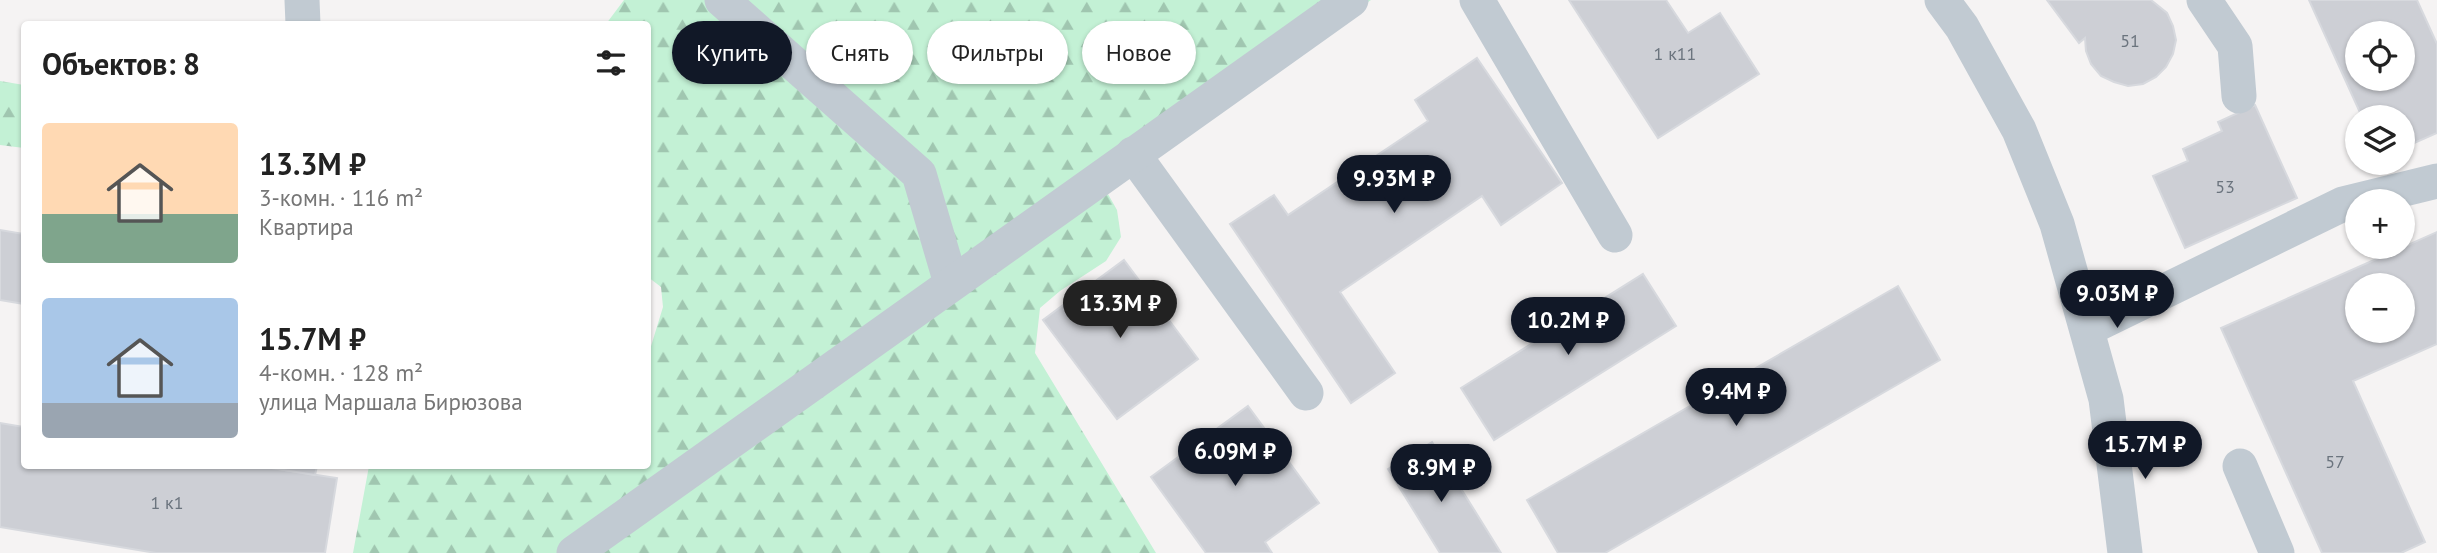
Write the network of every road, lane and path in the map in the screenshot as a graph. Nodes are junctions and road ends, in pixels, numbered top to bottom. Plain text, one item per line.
1 (302, 0) edge
2 (722, 0) edge
3 (1351, 0) edge
4 (1477, 0) edge
5 (1942, 0) edge
6 (2204, 0) edge
7 (303, 21) edge
8 (2239, 96) dead end
9 (1133, 154) junction
10 (2437, 181) edge
11 (1615, 236) dead end
12 (951, 283) junction
13 (2087, 329) junction
14 (1306, 393) dead end
15 (2240, 466) dead end
16 (574, 553) edge
17 (2125, 553) edge
18 (2277, 553) edge

1 - 7 street
2 - 12 street
3 - 9 street
4 - 11 street
5 - 13 street
6 - 8 street
9 - 12 street
9 - 14 street
10 - 13 street
12 - 16 street
13 - 17 street
15 - 18 street

